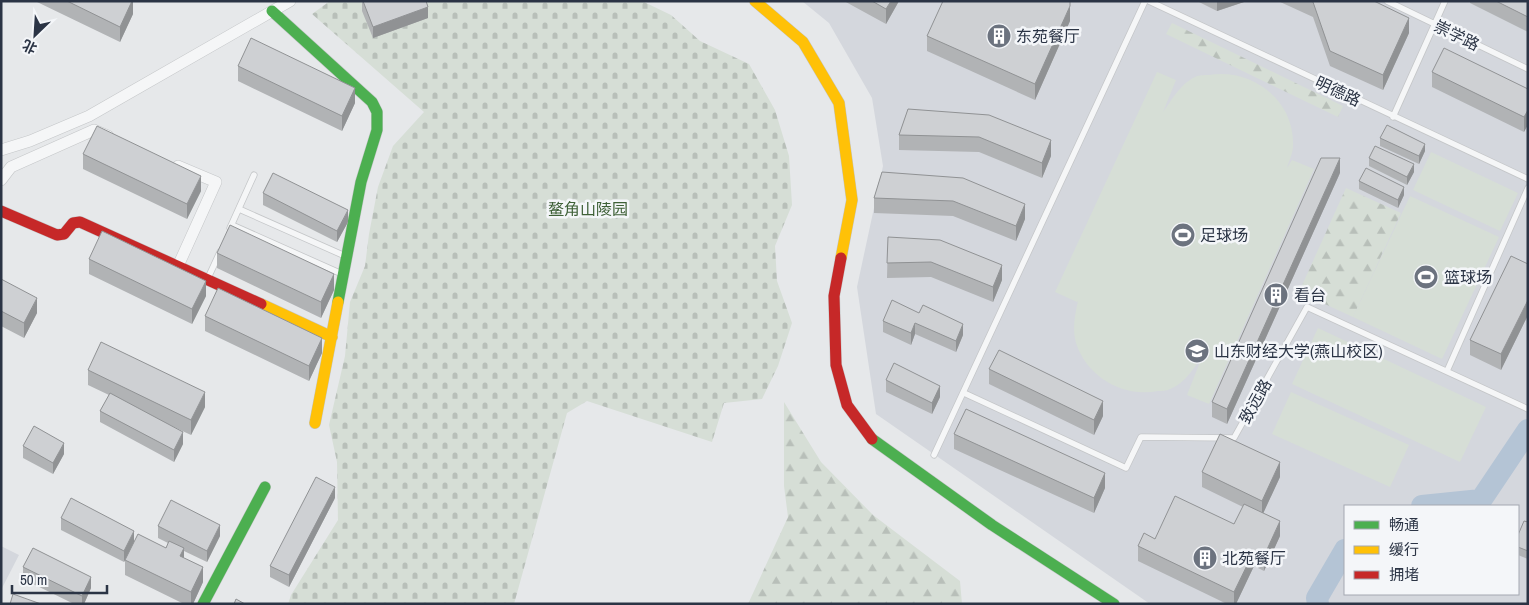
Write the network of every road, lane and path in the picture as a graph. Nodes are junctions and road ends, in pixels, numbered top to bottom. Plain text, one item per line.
1 (290, 1) edge
2 (755, 1) edge
3 (1145, 1) edge
4 (1149, 1) edge
5 (1387, 1) edge
6 (1445, 1) edge
7 (272, 11) junction
8 (1435, 24) junction
9 (1528, 68) edge
10 (1394, 117) junction
11 (120, 141) edge
12 (1, 150) edge
13 (164, 159) edge
14 (254, 176) dead end
15 (1528, 179) edge
16 (1, 180) edge
17 (1528, 188) edge
18 (239, 209) junction
19 (1, 210) edge
20 (232, 225) junction
21 (228, 234) edge
22 (223, 243) edge
23 (347, 257) junction
24 (178, 266) junction
25 (344, 275) junction
26 (207, 280) junction
27 (332, 337) junction
28 (1447, 371) junction
29 (964, 393) junction
30 (1528, 409) edge
31 (315, 423) dead end
32 (934, 455) dead end
33 (265, 487) dead end
34 (203, 604) edge
35 (1114, 604) edge

1 - 7 street
2 - 35 street
3 - 29 lane
4 - 10 lane, 明德路
5 - 8 lane, 崇学路
6 - 8 lane
7 - 12 street
7 - 23 street
8 - 9 lane, 崇学路
8 - 10 lane
10 - 15 lane, 明德路
11 - 16 street
13 - 24 street
14 - 18 lane
17 - 28 lane
18 - 20 lane
18 - 23 lane
19 - 24 street
20 - 21 lane
20 - 25 lane
22 - 26 lane
23 - 25 street
24 - 26 street
25 - 27 street
26 - 27 street
27 - 31 street
28 - 29 lane, 致远路
28 - 30 lane, 致远路
29 - 32 lane
33 - 34 street

